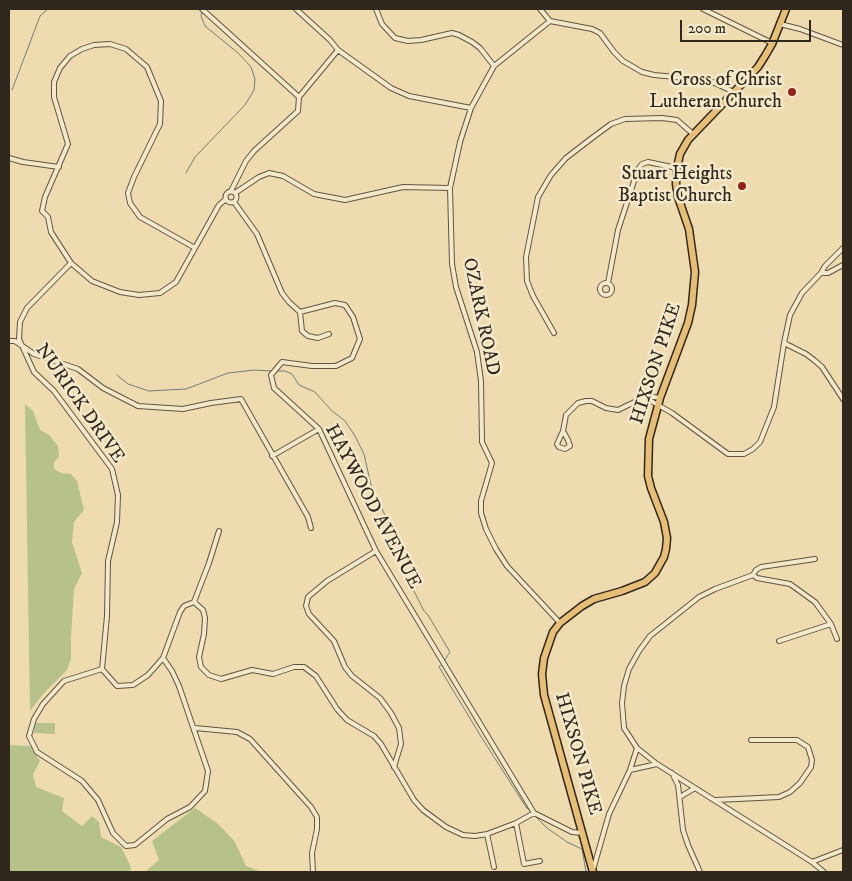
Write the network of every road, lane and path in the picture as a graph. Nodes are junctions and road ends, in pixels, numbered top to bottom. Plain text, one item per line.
1 (202, 9) edge
2 (296, 9) edge
3 (376, 9) edge
4 (540, 9) edge
5 (703, 9) edge
6 (786, 9) edge
7 (550, 21) junction
8 (780, 24) junction
9 (772, 44) junction
10 (843, 45) edge
11 (338, 50) junction
12 (494, 66) junction
13 (734, 92) junction
14 (299, 97) junction
15 (471, 108) junction
16 (693, 134) junction
17 (9, 158) edge
18 (59, 167) junction
19 (677, 168) junction
20 (450, 188) junction
21 (233, 192) junction
22 (226, 200) junction
23 (234, 202) junction
24 (195, 248) junction
25 (843, 248) edge
26 (71, 263) junction
27 (843, 265) edge
28 (820, 273) junction
29 (608, 283) dead end
30 (300, 312) junction
31 (554, 333) dead end
32 (329, 334) dead end
33 (9, 341) edge
34 (784, 343) junction
35 (20, 345) junction
36 (660, 398) junction
37 (843, 399) edge
38 (641, 400) junction
39 (658, 405) junction
40 (319, 429) junction
41 (563, 431) dead end
42 (272, 456) junction
43 (311, 528) dead end
44 (219, 531) dead end
45 (376, 551) junction
46 (815, 559) dead end
47 (753, 576) junction
48 (194, 602) junction
49 (560, 623) junction
50 (831, 624) junction
51 (837, 639) dead end
52 (779, 641) dead end
53 (163, 658) junction
54 (102, 669) junction
55 (195, 728) junction
56 (751, 740) dead end
57 (637, 748) junction
58 (657, 764) junction
59 (394, 767) junction
60 (630, 770) junction
61 (672, 774) junction
62 (695, 788) junction
63 (680, 797) junction
64 (716, 800) junction
65 (534, 813) junction
66 (516, 823) junction
67 (583, 833) junction
68 (487, 834) junction
69 (843, 850) edge
70 (540, 861) dead end
71 (812, 862) junction
72 (494, 867) dead end
73 (593, 871) edge
74 (313, 872) edge
75 (700, 872) edge
76 (824, 872) edge

1 - 14 street
2 - 11 street
3 - 12 street
4 - 7 street
5 - 9 street
6 - 8 main road, HIXSON PIKE
7 - 12 street, OZARK ROAD
7 - 13 street
8 - 9 main road, HIXSON PIKE
8 - 10 street
9 - 13 main road, HIXSON PIKE
11 - 14 street
11 - 15 street
12 - 15 street, OZARK ROAD
13 - 16 main road, HIXSON PIKE
14 - 21 street
15 - 20 street, OZARK ROAD
16 - 19 main road, HIXSON PIKE
16 - 31 street
17 - 18 street
18 - 24 street
18 - 26 street
19 - 29 street
19 - 36 main road, HIXSON PIKE
20 - 21 street
20 - 49 street, OZARK ROAD
21 - 22 street
21 - 23 street
22 - 23 street
22 - 24 street
23 - 30 street
24 - 26 street
25 - 28 street
26 - 35 street, NURICK DRIVE
27 - 28 street
28 - 34 street
30 - 32 street
30 - 40 street, HAYWOOD AVENUE
33 - 35 street
34 - 37 street
34 - 39 street
35 - 42 street
35 - 54 street, NURICK DRIVE
36 - 38 street
36 - 39 main road, HIXSON PIKE
38 - 39 street
38 - 41 street
39 - 49 main road, HIXSON PIKE
40 - 42 street
40 - 45 street, HAYWOOD AVENUE
42 - 43 street
44 - 48 street
45 - 59 street
45 - 65 street, HAYWOOD AVENUE
46 - 47 street
47 - 50 street
47 - 57 street
48 - 53 street
48 - 59 street
49 - 67 main road, HIXSON PIKE
50 - 51 street
50 - 52 street
53 - 54 street
53 - 55 street
54 - 55 street
55 - 74 street
56 - 64 street
57 - 58 street
57 - 60 street
58 - 60 street
58 - 61 street
59 - 68 street
60 - 73 street
61 - 62 street
61 - 63 street
62 - 63 street
62 - 64 street
63 - 75 street
64 - 71 street
65 - 66 street
65 - 67 street
66 - 68 street
66 - 70 street
67 - 73 main road, HIXSON PIKE
68 - 72 street
69 - 71 street
71 - 76 street

